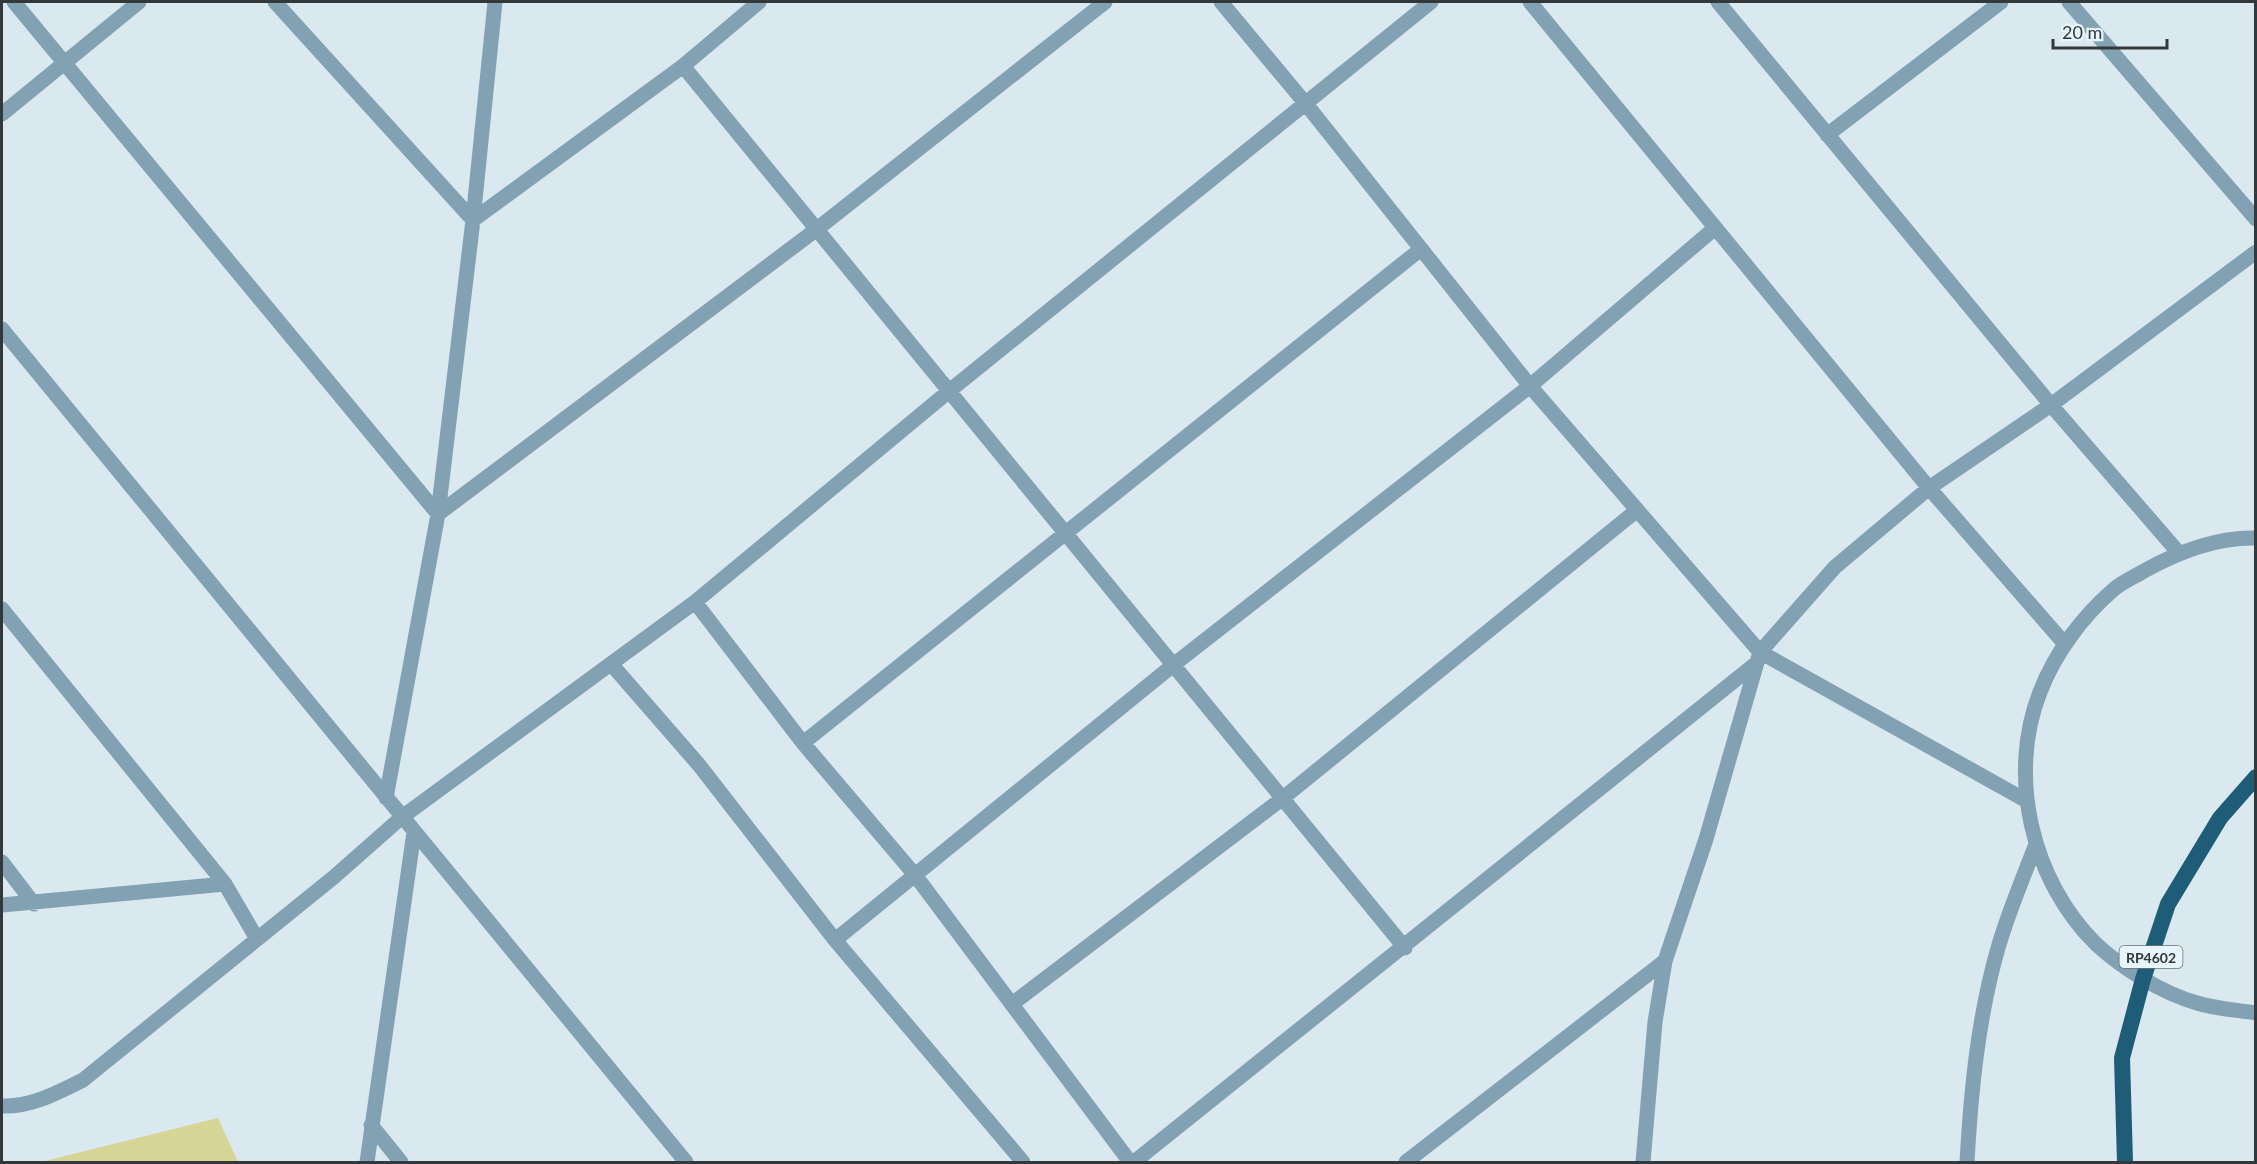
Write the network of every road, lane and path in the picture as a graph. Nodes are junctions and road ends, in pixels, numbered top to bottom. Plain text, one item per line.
1 (14, 2) edge
2 (139, 2) edge
3 (275, 2) edge
4 (495, 2) edge
5 (1106, 2) edge
6 (1221, 2) edge
7 (1431, 2) edge
8 (1530, 2) edge
9 (1718, 2) edge
10 (2001, 2) edge
11 (2069, 2) edge
12 (752, 4) edge
13 (65, 62) junction
14 (683, 66) junction
15 (1306, 104) junction
16 (2, 114) edge
17 (1827, 135) junction
18 (2256, 219) edge
19 (473, 220) junction
20 (1715, 228) junction
21 (817, 229) junction
22 (1421, 249) junction
23 (2256, 252) edge
24 (2, 329) edge
25 (1530, 386) junction
26 (948, 392) junction
27 (2051, 405) junction
28 (1929, 488) junction
29 (1636, 511) junction
30 (438, 514) junction
31 (1064, 534) junction
32 (2256, 538) edge
33 (2178, 552) junction
34 (695, 602) junction
35 (2, 609) edge
36 (2064, 643) junction
37 (1757, 658) junction
38 (612, 665) junction
39 (1172, 666) junction
40 (803, 743) junction
41 (2256, 777) edge
42 (386, 798) junction
43 (1283, 798) junction
44 (2026, 801) junction
45 (402, 817) junction
46 (414, 832) junction
47 (2036, 844) junction
48 (2, 862) edge
49 (915, 875) junction
50 (225, 884) junction
51 (34, 904) junction
52 (2, 905) edge
53 (257, 939) junction
54 (835, 940) junction
55 (1405, 948) junction
56 (1665, 961) junction
57 (2143, 979) junction
58 (1012, 1004) junction
59 (2256, 1012) edge
60 (2, 1106) edge
61 (371, 1125) junction
62 (367, 1162) edge
63 (401, 1162) edge
64 (686, 1162) edge
65 (1023, 1162) edge
66 (1132, 1162) edge
67 (1406, 1162) edge
68 (1643, 1162) edge
69 (1967, 1162) edge
70 (2125, 1162) edge

1 - 13 street
2 - 13 street
3 - 19 street
4 - 19 street
5 - 21 street
6 - 15 street
7 - 15 street
8 - 20 street
9 - 17 street
10 - 17 street
11 - 18 street
12 - 14 street
13 - 16 street
13 - 30 street
14 - 19 street
14 - 21 street
15 - 22 street
15 - 26 street
17 - 27 street
19 - 30 street
20 - 25 street
20 - 28 street
21 - 26 street
21 - 30 street
22 - 25 street
22 - 31 street
23 - 27 street
24 - 42 street
25 - 29 street
25 - 39 street
26 - 31 street
26 - 34 street
27 - 28 street
27 - 33 street
28 - 36 street
28 - 37 street
29 - 37 street
29 - 43 street
30 - 42 street
31 - 39 street
31 - 40 street
32 - 33 street
33 - 36 street
34 - 38 street
34 - 40 street
35 - 50 street
36 - 44 street
37 - 44 street
37 - 55 street
37 - 56 street
38 - 45 street
38 - 54 street
39 - 43 street
39 - 49 street
40 - 49 street
41 - 57 highway, RP4602
42 - 45 street
43 - 55 street
43 - 58 street
44 - 47 street
45 - 46 street
45 - 53 street
46 - 61 street
46 - 64 street
47 - 57 street
47 - 69 street
48 - 51 street
49 - 54 street
49 - 58 street
50 - 51 street
50 - 53 street
51 - 52 street
53 - 60 street
54 - 65 street
55 - 66 street
56 - 67 street
56 - 68 street
57 - 59 street
57 - 70 highway, RP4602
58 - 66 street
61 - 62 street
61 - 63 street

